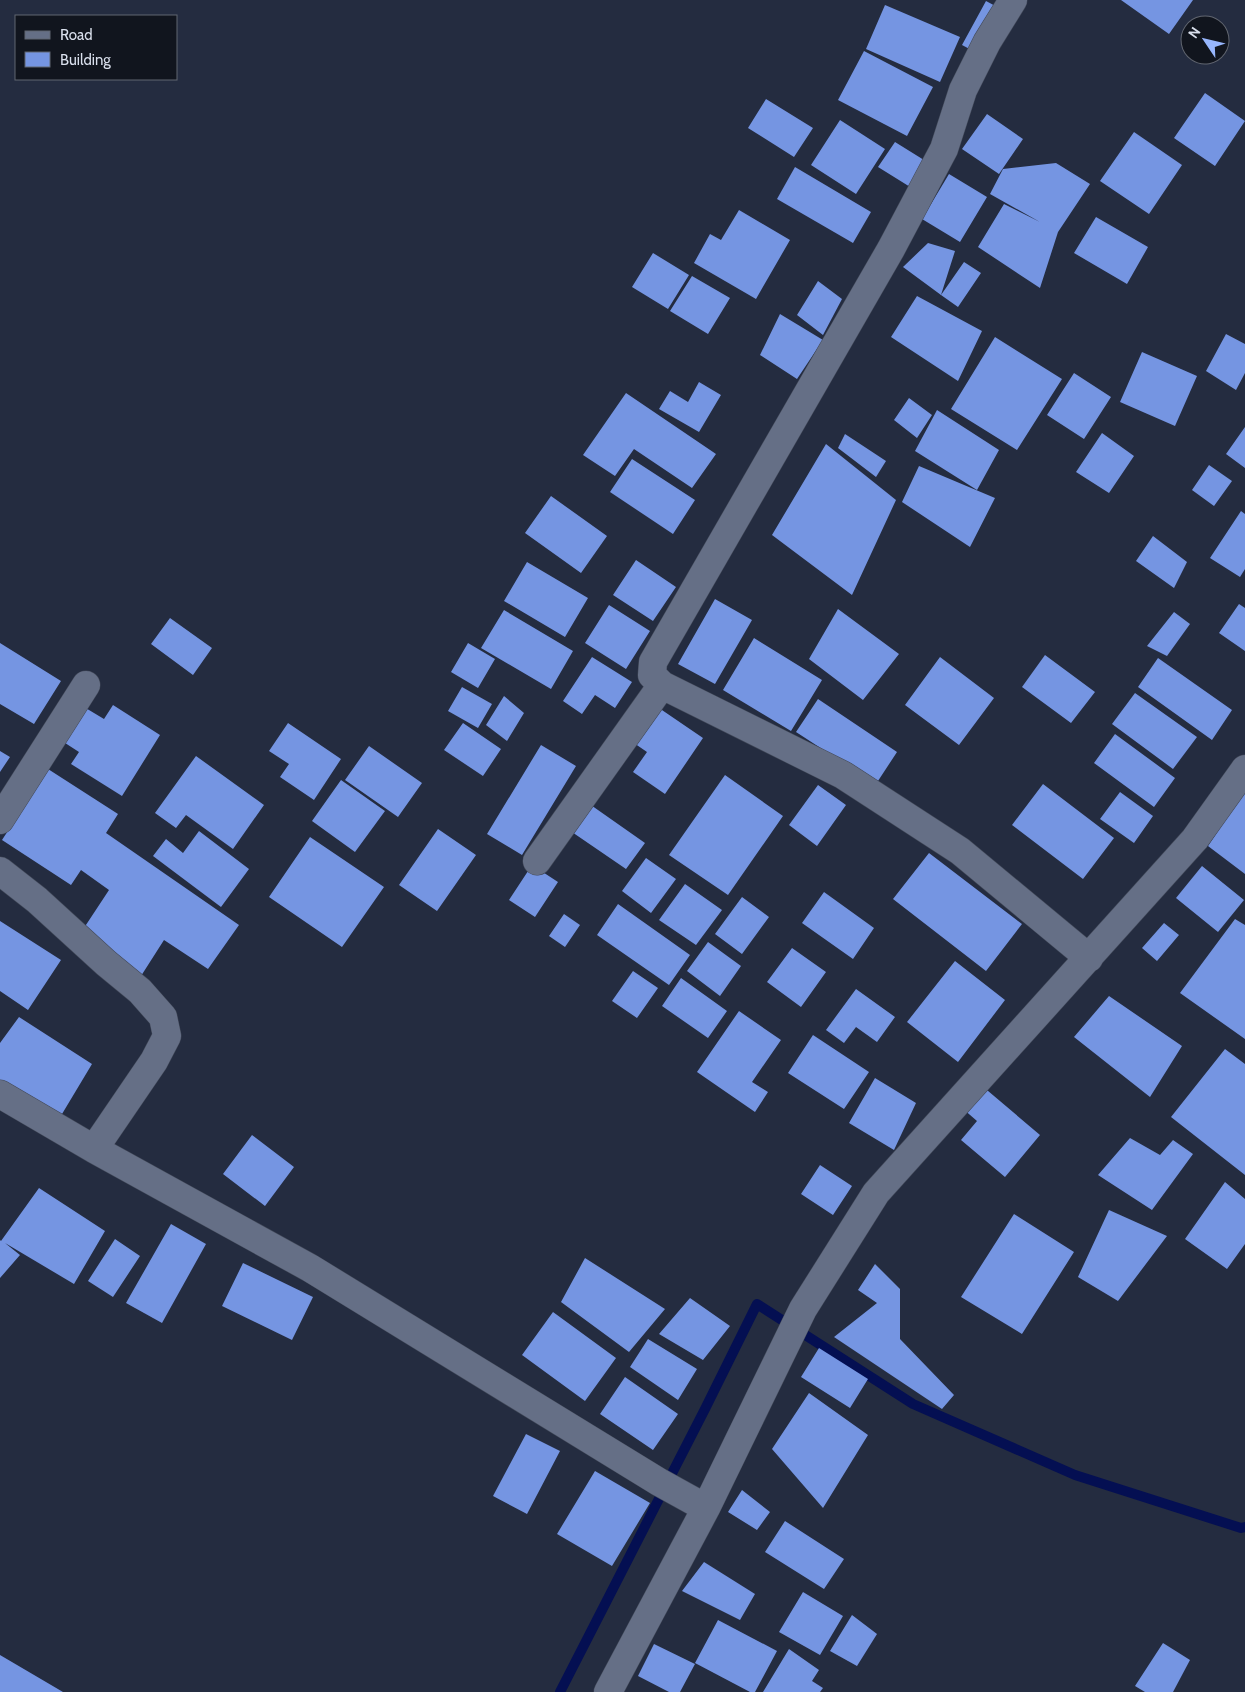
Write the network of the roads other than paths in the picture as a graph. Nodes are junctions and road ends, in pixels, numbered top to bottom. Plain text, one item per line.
1 (1013, 0) edge
2 (86, 685) dead end
3 (662, 685) junction
4 (1245, 769) edge
5 (0, 820) edge
6 (537, 860) dead end
7 (0, 871) edge
8 (1088, 958) junction
9 (0, 1094) edge
10 (94, 1149) junction
11 (694, 1502) junction
12 (608, 1692) edge

1 - 3 street
2 - 5 street
3 - 6 street
3 - 8 street
4 - 8 street
7 - 10 street
8 - 11 street
9 - 10 street
10 - 11 street
11 - 12 street

